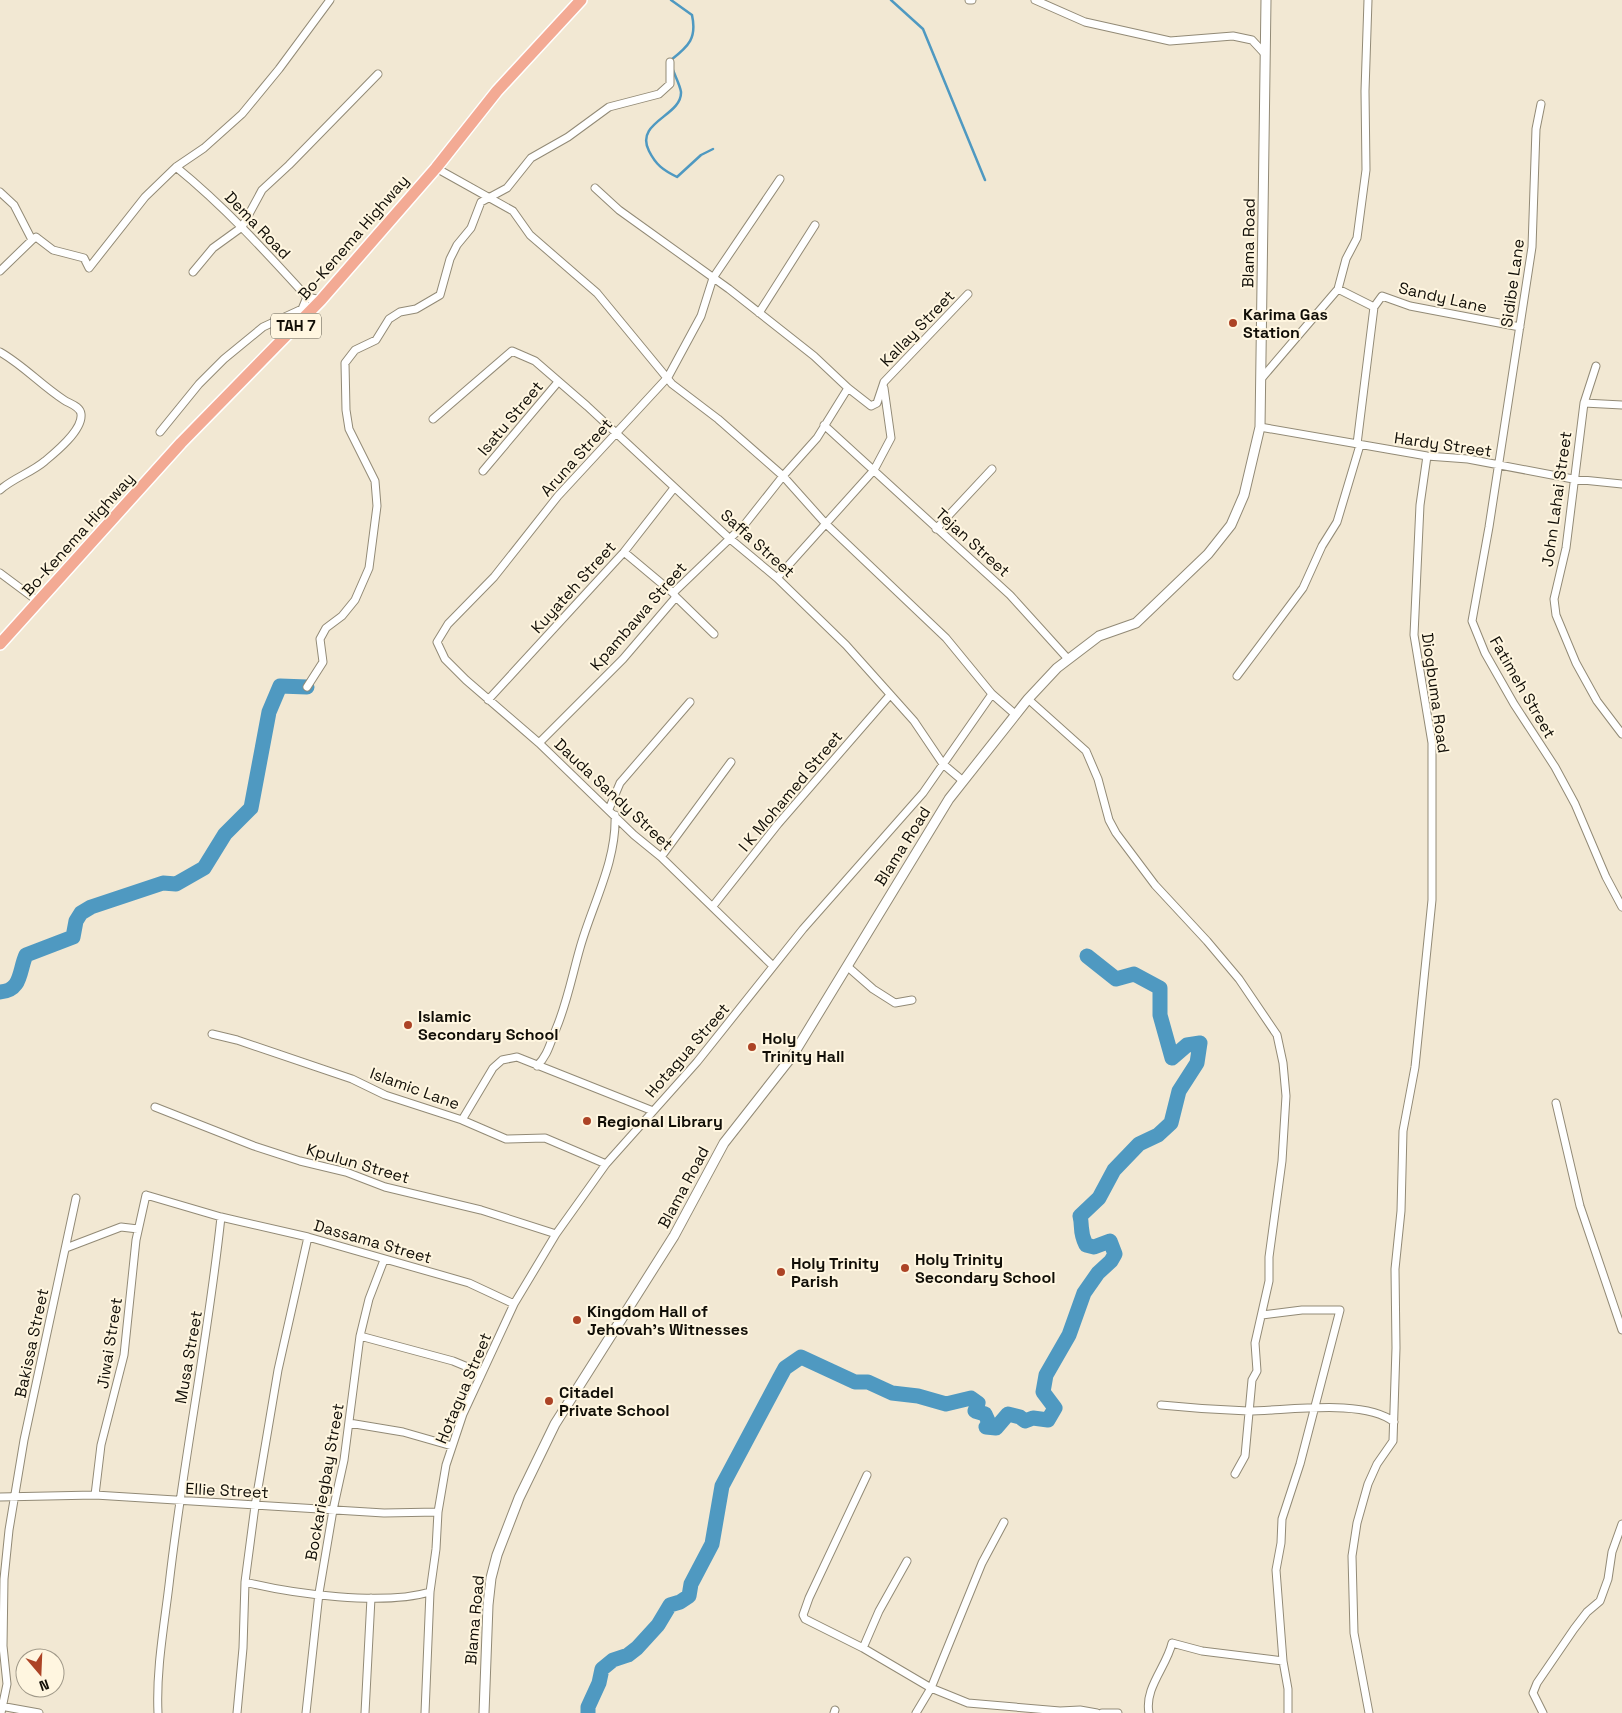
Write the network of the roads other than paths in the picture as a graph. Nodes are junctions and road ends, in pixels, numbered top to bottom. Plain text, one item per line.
1 (330, 0) edge
2 (582, 0) edge
3 (1034, 0) edge
4 (1266, 0) edge
5 (1368, 0) edge
6 (1266, 54) junction
7 (670, 62) dead end
8 (378, 74) dead end
9 (1541, 104) dead end
10 (176, 167) junction
11 (436, 168) junction
12 (780, 179) dead end
13 (595, 188) dead end
14 (0, 192) edge
15 (487, 198) junction
16 (815, 225) dead end
17 (242, 227) junction
18 (32, 240) junction
19 (0, 271) edge
20 (193, 272) dead end
21 (713, 278) junction
22 (1338, 289) junction
23 (968, 294) dead end
24 (307, 297) junction
25 (321, 300) junction
26 (1374, 307) junction
27 (759, 313) junction
28 (1520, 327) junction
29 (0, 352) edge
30 (1596, 366) dead end
31 (668, 377) junction
32 (1261, 379) junction
33 (558, 382) junction
34 (884, 382) junction
35 (848, 388) junction
36 (1584, 403) junction
37 (1622, 405) edge
38 (433, 419) dead end
39 (824, 425) junction
40 (1260, 427) junction
41 (160, 432) dead end
42 (616, 434) junction
43 (1359, 445) junction
44 (1427, 456) junction
45 (1499, 466) junction
46 (992, 469) dead end
47 (874, 470) junction
48 (483, 471) dead end
49 (783, 476) junction
50 (1573, 479) junction
51 (1622, 484) edge
52 (674, 488) junction
53 (0, 490) edge
54 (825, 523) junction
55 (936, 529) junction
56 (729, 538) junction
57 (624, 552) junction
58 (0, 573) edge
59 (777, 578) junction
60 (674, 595) junction
61 (38, 602) junction
62 (714, 634) dead end
63 (438, 642) joint
64 (0, 644) edge
65 (1068, 659) junction
66 (1237, 676) dead end
67 (307, 687) dead end
68 (992, 694) junction
69 (890, 695) junction
70 (1028, 699) junction
71 (488, 700) junction
72 (690, 702) dead end
73 (1016, 715) junction
74 (1622, 734) edge
75 (539, 743) junction
76 (731, 762) dead end
77 (943, 764) junction
78 (963, 780) junction
79 (609, 809) junction
80 (615, 816) junction
81 (661, 857) junction
82 (713, 906) junction
83 (1622, 906) edge
84 (773, 966) junction
85 (848, 967) junction
86 (912, 1000) dead end
87 (212, 1034) dead end
88 (537, 1066) junction
89 (1556, 1103) dead end
90 (155, 1107) dead end
91 (653, 1111) junction
92 (462, 1120) junction
93 (606, 1164) junction
94 (146, 1195) joint
95 (76, 1198) dead end
96 (221, 1216) junction
97 (138, 1229) junction
98 (556, 1234) junction
99 (308, 1237) junction
100 (66, 1248) junction
101 (384, 1260) junction
102 (514, 1304) junction
103 (1262, 1315) junction
104 (1622, 1330) edge
105 (360, 1336) junction
106 (482, 1373) junction
107 (1161, 1405) dead end
108 (1315, 1409) junction
109 (1250, 1411) junction
110 (1394, 1422) junction
111 (349, 1423) junction
112 (452, 1446) junction
113 (1235, 1474) dead end
114 (867, 1475) dead end
115 (14, 1495) junction
116 (95, 1495) junction
117 (0, 1496) edge
118 (178, 1501) junction
119 (255, 1506) junction
120 (333, 1510) junction
121 (438, 1512) junction
122 (1004, 1522) dead end
123 (1622, 1524) edge
124 (907, 1561) dead end
125 (245, 1582) junction
126 (430, 1592) junction
127 (319, 1593) junction
128 (371, 1598) junction
129 (863, 1648) junction
130 (1283, 1661) junction
131 (931, 1688) junction
132 (1, 1709) edge
133 (39, 1713) edge
134 (158, 1713) edge
135 (237, 1713) edge
136 (306, 1713) edge
137 (364, 1713) edge
138 (425, 1713) edge
139 (484, 1713) edge
140 (916, 1713) edge
141 (1097, 1713) edge
142 (1102, 1713) edge
143 (1118, 1713) edge
144 (1149, 1713) edge
145 (1288, 1713) edge
146 (1369, 1713) edge
147 (1543, 1713) edge

1 - 10 street
2 - 11 highway, Bo-Kenema Highway / TAH 7
3 - 6 street
4 - 6 street, Blama Road
5 - 22 street
6 - 32 street, Blama Road
7 - 15 street
8 - 17 street
9 - 28 street, Sidibe Lane
10 - 17 street, Dema Road
10 - 18 street
11 - 15 street
11 - 25 highway, Bo-Kenema Highway / TAH 7
12 - 21 street, Aruna Street
13 - 21 street
14 - 18 street
15 - 31 street
15 - 67 street
16 - 27 street
17 - 20 street
17 - 24 street, Dema Road
18 - 19 street
21 - 27 street
21 - 31 street, Aruna Street
22 - 26 street
22 - 32 street
23 - 34 street, Kallay Street
24 - 25 street
24 - 41 street
25 - 61 highway, Bo-Kenema Highway / TAH 7
26 - 28 street, Sandy Lane
26 - 43 street
27 - 35 street
28 - 45 street, Sidibe Lane
29 - 53 street
30 - 36 street, John Lahai Street
31 - 42 street, Aruna Street
31 - 49 street
32 - 40 street, Blama Road
33 - 38 street, Saffa Street
33 - 42 street, Saffa Street
33 - 48 street, Isatu Street
34 - 35 street, Kallay Street
34 - 47 street
35 - 39 street, Kpambawa Street
36 - 37 street
36 - 50 street, John Lahai Street
39 - 47 street, Tejan Street
39 - 49 street, Kpambawa Street
40 - 43 street, Hardy Street
40 - 65 street, Blama Road
42 - 52 street, Saffa Street
42 - 63 street, Aruna Street
43 - 44 street, Hardy Street
43 - 66 street
44 - 45 street, Hardy Street
44 - 110 street, Diogbuma Road
45 - 50 street, Hardy Street
45 - 83 street, Fatimeh Street
46 - 55 street
47 - 54 street
47 - 55 street, Tejan Street
49 - 54 street
49 - 56 street, Kpambawa Street
50 - 51 street, Hardy Street
50 - 74 street, John Lahai Street
52 - 56 street, Saffa Street
52 - 57 street, Kuyateh Street
54 - 59 street
54 - 68 street
55 - 65 street, Tejan Street
56 - 59 street, Saffa Street
56 - 60 street, Kpambawa Street
57 - 60 street
57 - 71 street, Kuyateh Street
58 - 61 street
59 - 69 street, Saffa Street
60 - 62 street
60 - 75 street, Kpambawa Street
61 - 64 highway, Bo-Kenema Highway / TAH 7
63 - 71 street, Dauda Sandy Street
65 - 70 street, Blama Road
68 - 73 street
68 - 77 street, Hotagua Street
69 - 77 street, Saffa Street
69 - 82 street, I K Mohamed Street
70 - 73 street, Blama Road
70 - 103 street
71 - 75 street, Dauda Sandy Street
72 - 79 street
73 - 78 street, Blama Road
75 - 79 street, Dauda Sandy Street
76 - 81 street
77 - 78 street, Saffa Street
77 - 84 street, Hotagua Street
78 - 85 street, Blama Road
79 - 80 street, Dauda Sandy Street
80 - 81 street, Dauda Sandy Street
80 - 88 street
81 - 82 street, Dauda Sandy Street
82 - 84 street, Dauda Sandy Street
84 - 91 street, Hotagua Street
85 - 86 street
85 - 139 street, Blama Road
87 - 92 street, Islamic Lane
88 - 91 street
88 - 92 street
89 - 104 street
90 - 98 street, Kpulun Street
91 - 93 street, Hotagua Street
92 - 93 street, Islamic Lane
93 - 98 street, Hotagua Street
94 - 96 street, Dassama Street
94 - 97 street, Jiwai Street
95 - 100 street, Bakissa Street
96 - 99 street, Dassama Street
96 - 118 street, Musa Street
97 - 100 street
97 - 116 street, Jiwai Street
98 - 102 street, Hotagua Street
99 - 101 street, Dassama Street
99 - 119 street
100 - 115 street, Bakissa Street
101 - 102 street, Dassama Street
101 - 105 street, Bockariegbay Street
102 - 106 street, Hotagua Street
103 - 108 street
103 - 109 street
105 - 106 street
105 - 111 street, Bockariegbay Street
106 - 112 street, Hotagua Street
107 - 109 street
108 - 109 street
108 - 110 street
108 - 130 street
109 - 113 street
110 - 146 street, Diogbuma Road
111 - 112 street
111 - 120 street, Bockariegbay Street
112 - 121 street, Hotagua Street
114 - 129 street
115 - 116 street, Ellie Street
115 - 117 street, Ellie Street
115 - 132 street, Bakissa Street
116 - 118 street, Ellie Street
118 - 119 street, Ellie Street
118 - 134 street, Musa Street
119 - 120 street, Ellie Street
119 - 125 street
120 - 121 street, Ellie Street
120 - 127 street, Bockariegbay Street
121 - 126 street
122 - 131 street
123 - 147 street
124 - 129 street
125 - 127 street
125 - 135 street
126 - 128 street
126 - 138 street
127 - 128 street
127 - 136 street, Bockariegbay Street
128 - 137 street
129 - 131 street
130 - 144 street
130 - 145 street
131 - 140 street
131 - 141 street
132 - 133 street
142 - 143 street

